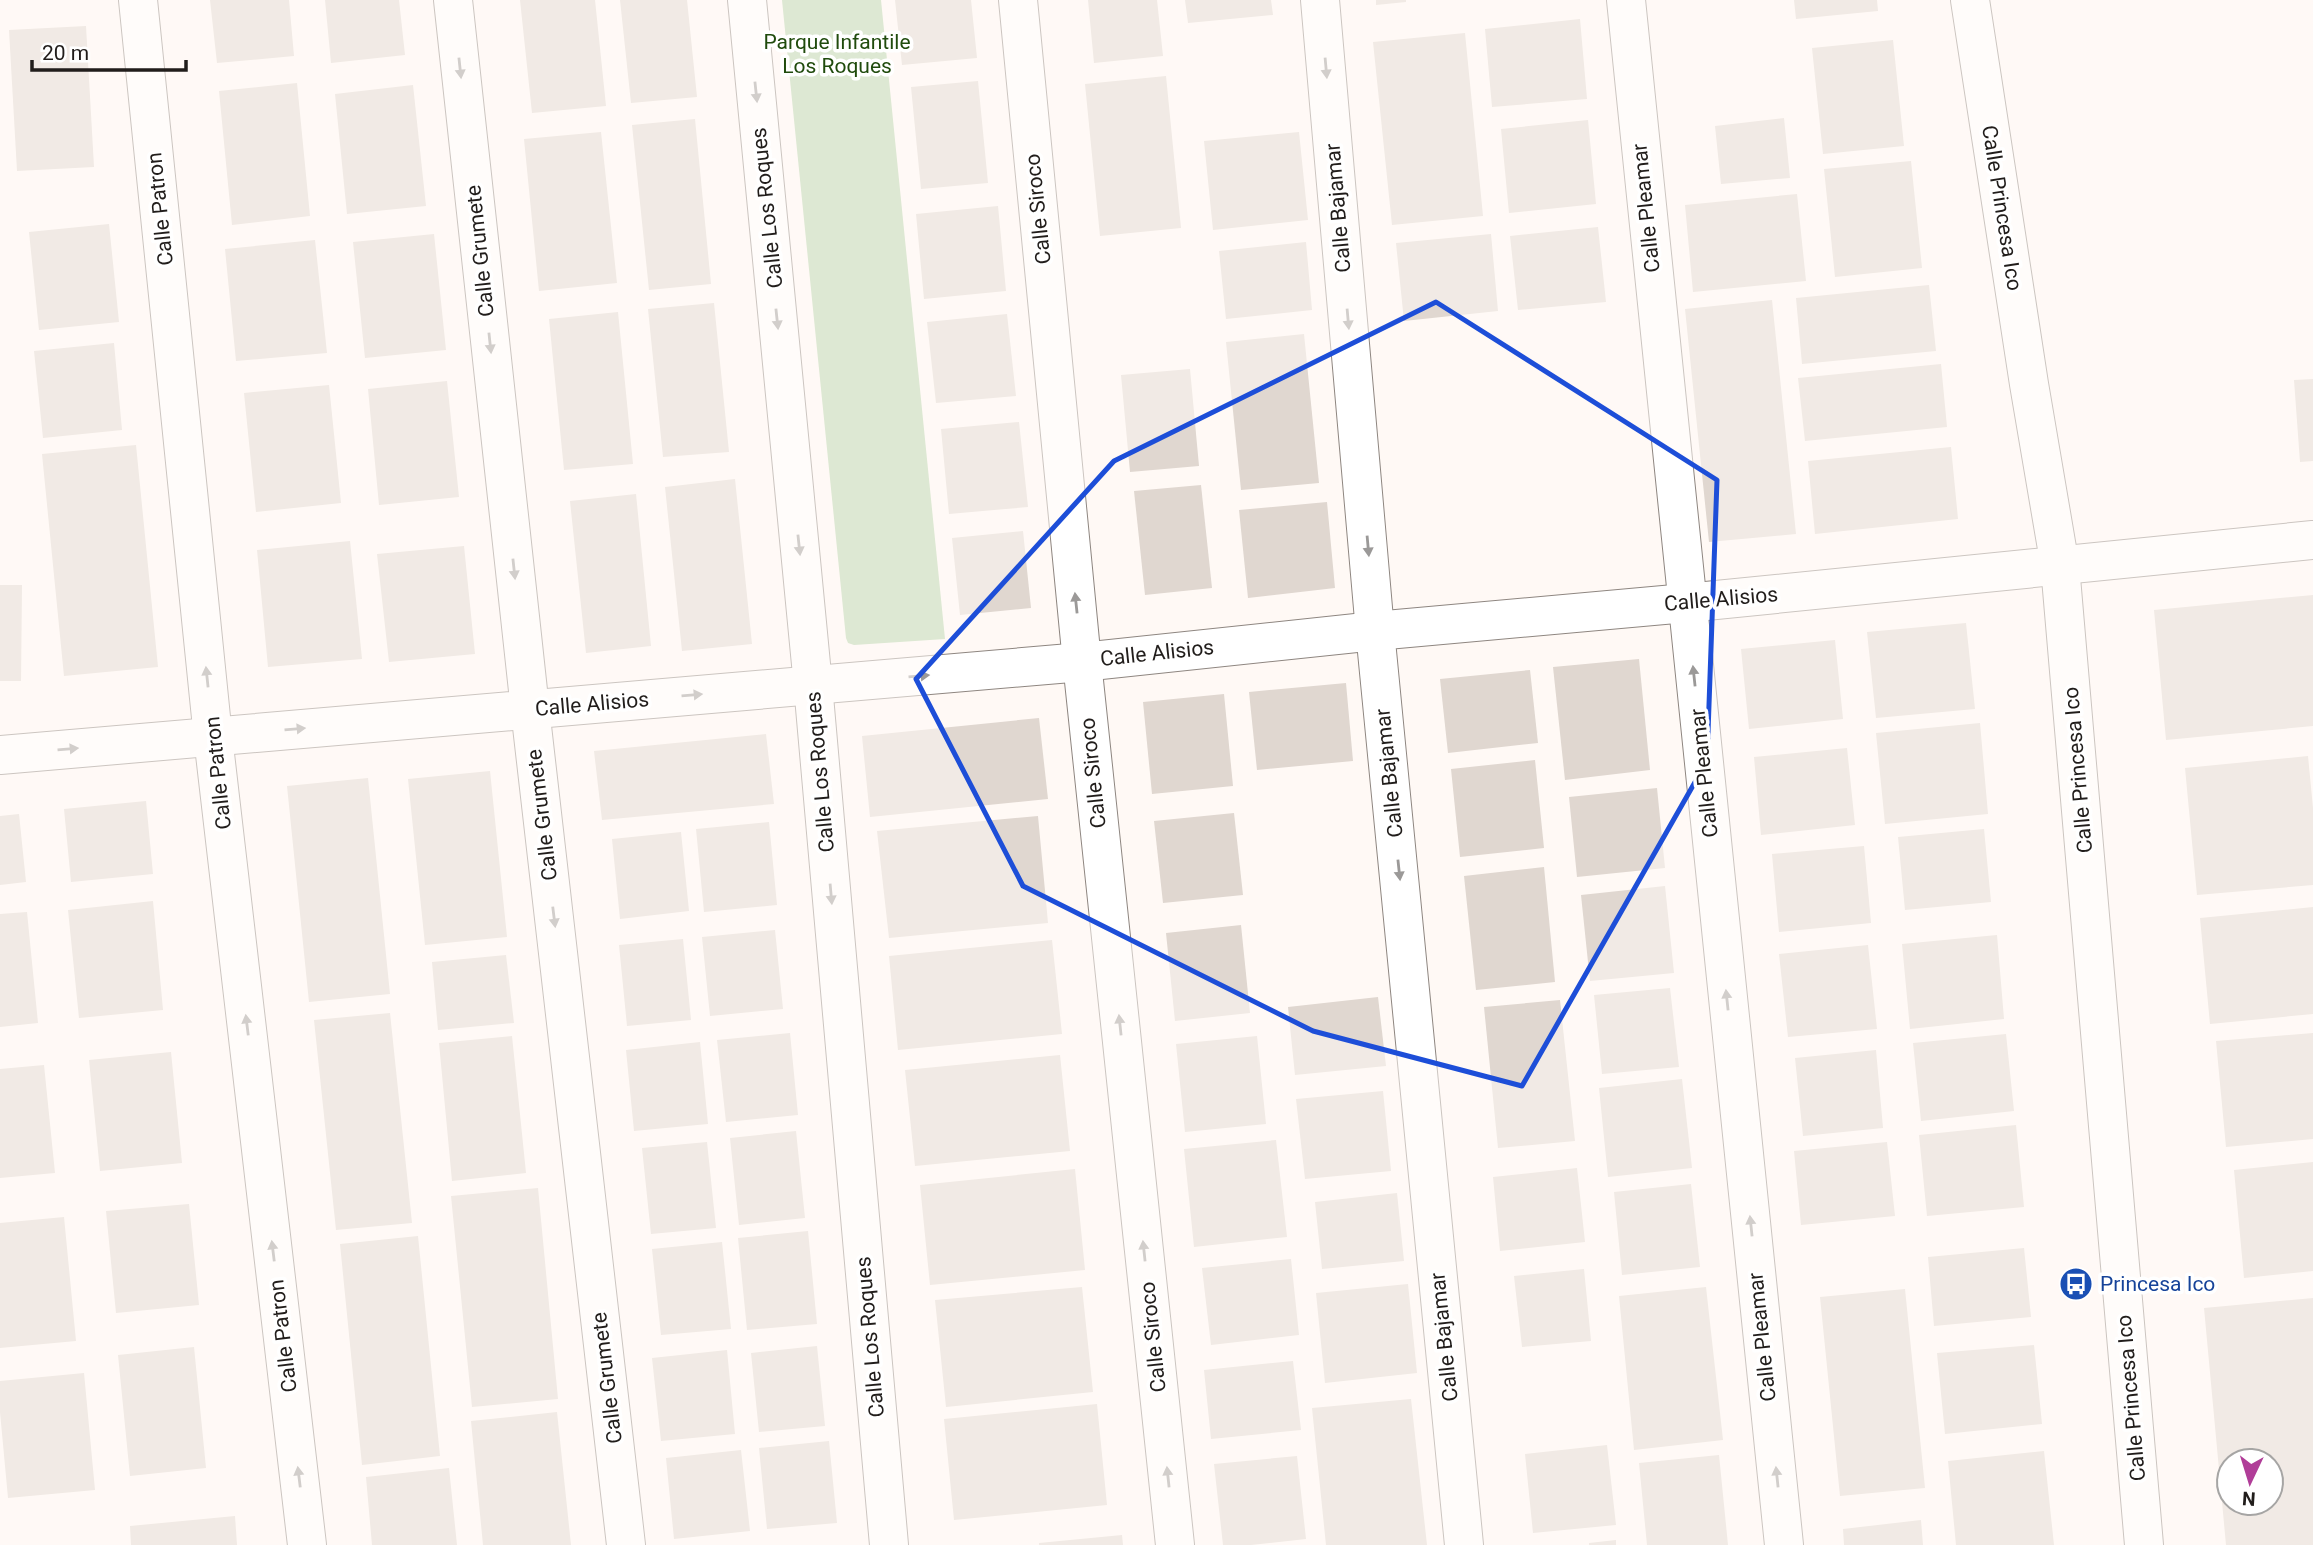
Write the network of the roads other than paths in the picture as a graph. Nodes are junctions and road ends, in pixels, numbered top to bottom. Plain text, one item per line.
1 (138, 0) edge
2 (453, 0) edge
3 (747, 0) edge
4 (1017, 0) edge
5 (1320, 0) edge
6 (1626, 0) edge
7 (1970, 0) edge
8 (2313, 540) edge
9 (2060, 566) junction
10 (1686, 603) junction
11 (1375, 631) junction
12 (1082, 662) junction
13 (813, 685) junction
14 (530, 709) junction
15 (214, 737) junction
16 (0, 755) edge
17 (307, 1545) edge
18 (626, 1545) edge
19 (889, 1545) edge
20 (1175, 1545) edge
21 (1464, 1545) edge
22 (1784, 1545) edge
23 (2144, 1545) edge

15 -> 1 street, Calle Patron
2 -> 14 street, Calle Grumete
3 -> 13 street, Calle Los Roques
12 -> 4 street, Calle Siroco
5 -> 11 street, Calle Bajamar
6 - 10 street, Calle Pleamar
7 - 9 street, Calle Princesa Ico
8 - 9 street, Calle Alisios
9 - 10 street, Calle Alisios
9 - 23 street, Calle Princesa Ico
10 - 11 street, Calle Alisios
22 -> 10 street, Calle Pleamar
11 - 12 street, Calle Alisios
11 -> 21 street, Calle Bajamar
13 -> 12 street, Calle Alisios
20 -> 12 street, Calle Siroco
14 -> 13 street, Calle Alisios
13 -> 19 street, Calle Los Roques
15 -> 14 street, Calle Alisios
14 -> 18 street, Calle Grumete
16 -> 15 street, Calle Alisios
17 -> 15 street, Calle Patron

